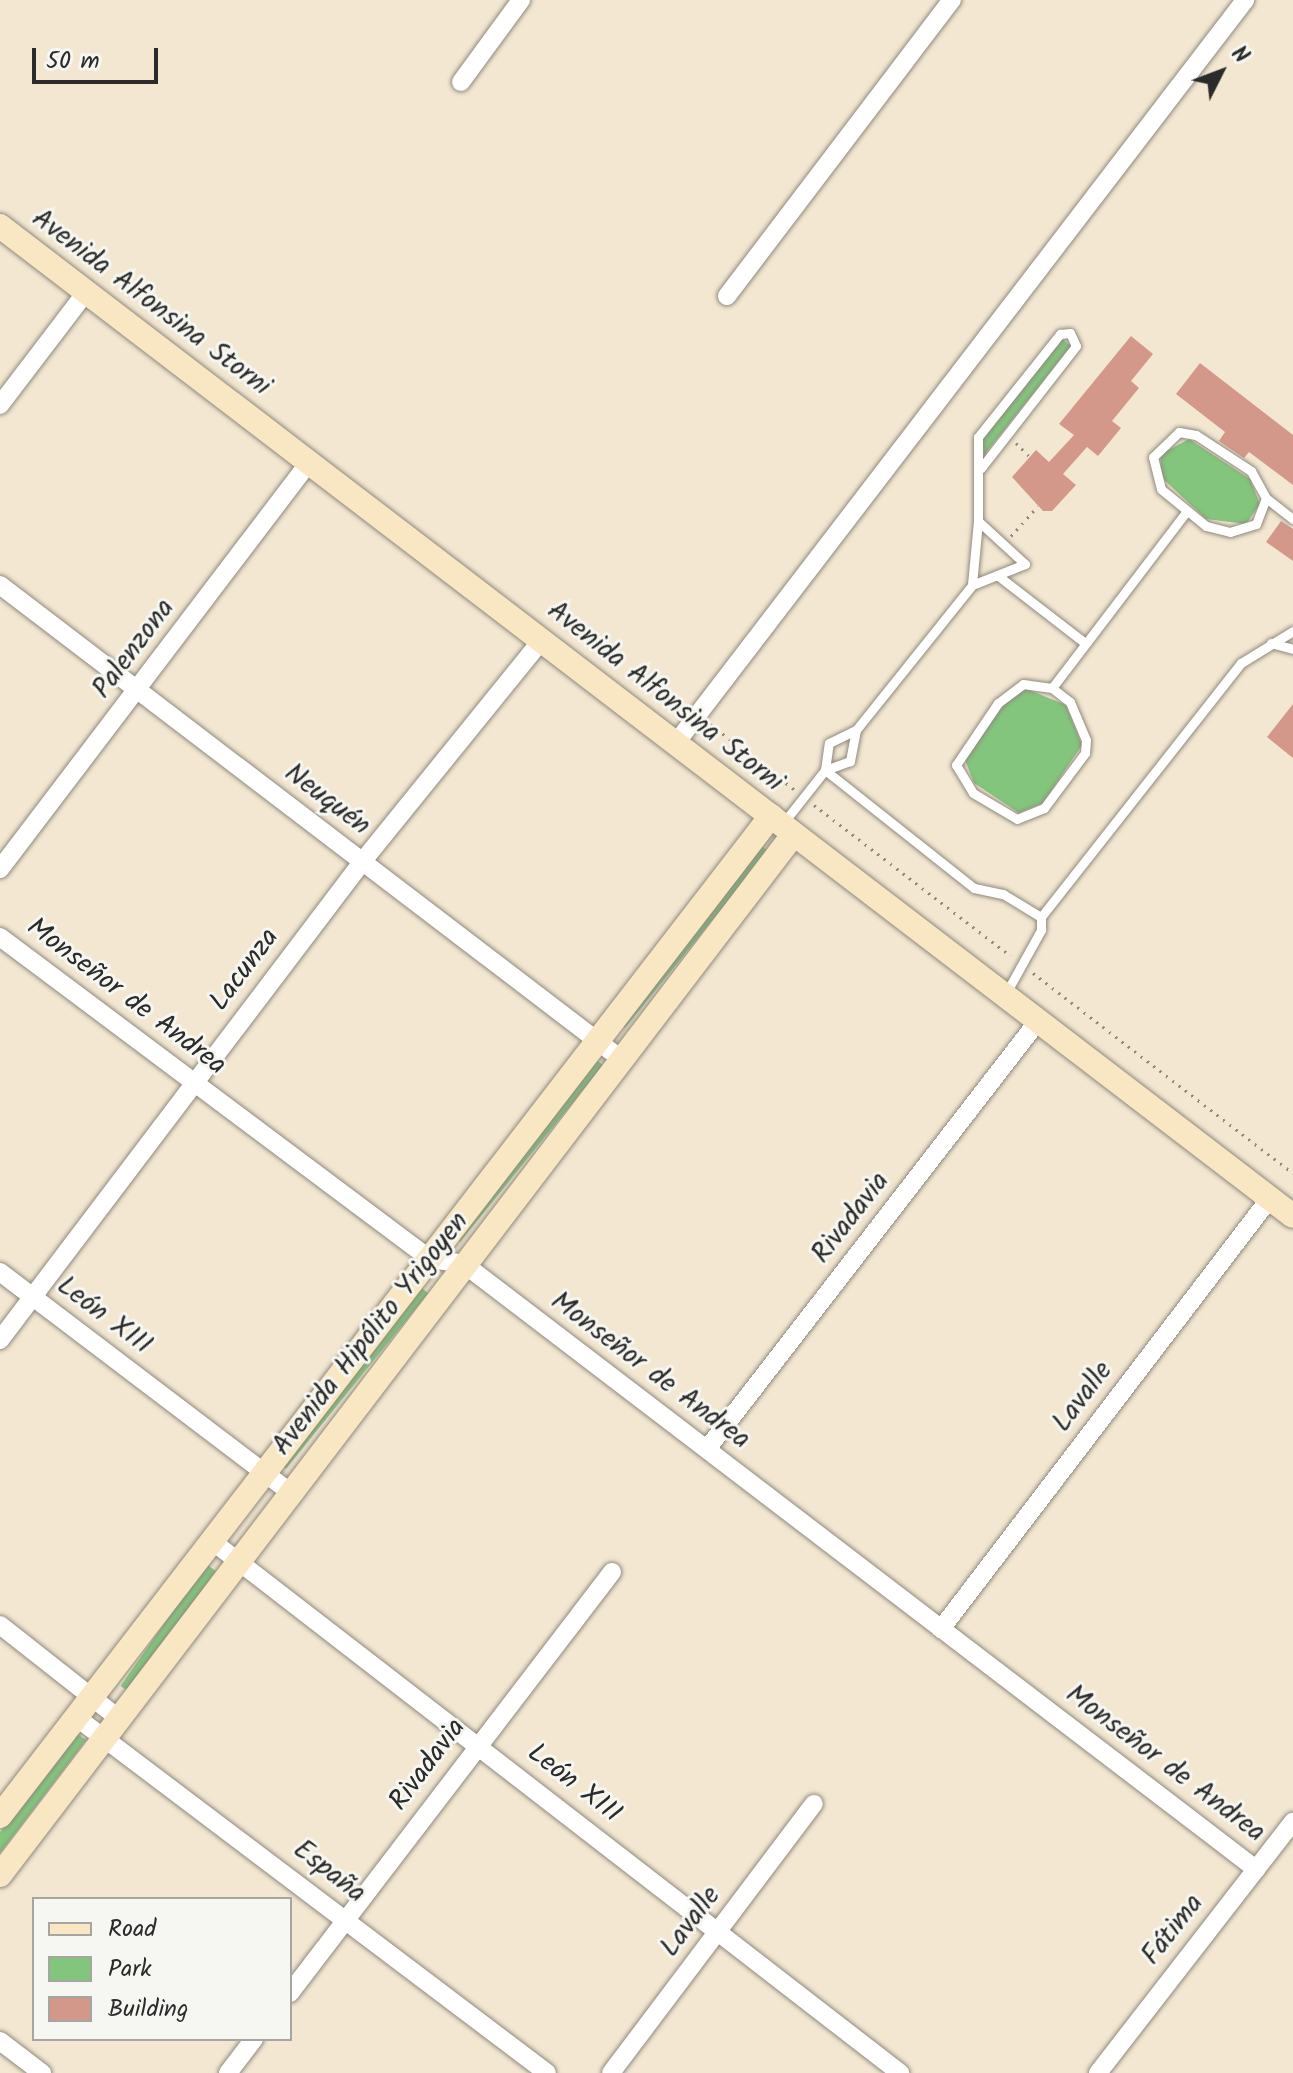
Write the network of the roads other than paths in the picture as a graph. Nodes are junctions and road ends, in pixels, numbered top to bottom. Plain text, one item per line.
1 (521, 0) edge
2 (952, 0) edge
3 (1245, 0) edge
4 (461, 82) dead end
5 (0, 226) edge
6 (86, 292) junction
7 (727, 296) dead end
8 (0, 405) edge
9 (310, 461) junction
10 (981, 468) junction
11 (1266, 498) junction
12 (1186, 512) junction
13 (1293, 519) edge
14 (978, 521) junction
15 (997, 575) junction
16 (0, 585) edge
17 (972, 585) junction
18 (1293, 631) edge
19 (542, 640) junction
20 (1085, 643) junction
21 (1271, 643) junction
22 (1293, 649) edge
23 (1052, 688) junction
24 (137, 692) junction
25 (856, 730) junction
26 (676, 743) junction
27 (825, 770) junction
28 (782, 825) junction
29 (362, 862) junction
30 (0, 869) edge
31 (1041, 917) junction
32 (0, 937) edge
33 (1005, 995) junction
34 (1038, 1021) junction
35 (598, 1041) junction
36 (621, 1059) junction
37 (194, 1084) junction
38 (1270, 1198) junction
39 (1293, 1216) edge
40 (430, 1259) junction
41 (464, 1264) junction
42 (0, 1272) edge
43 (33, 1297) junction
44 (0, 1340) edge
45 (707, 1449) junction
46 (264, 1473) junction
47 (288, 1491) junction
48 (212, 1541) junction
49 (235, 1559) junction
50 (612, 1572) dead end
51 (0, 1625) edge
52 (941, 1629) junction
53 (92, 1696) junction
54 (76, 1717) junction
55 (111, 1726) junction
56 (478, 1745) junction
57 (814, 1804) dead end
58 (0, 1816) edge
59 (1289, 1835) edge
60 (1256, 1869) junction
61 (0, 1875) edge
62 (346, 1920) junction
63 (718, 1932) junction
64 (292, 1990) edge
65 (0, 2041) edge
66 (252, 2041) edge
67 (42, 2073) edge
68 (228, 2073) edge
69 (547, 2073) edge
70 (611, 2073) edge
71 (900, 2073) edge
72 (1098, 2073) edge

1 - 4 street
2 - 7 street
3 - 26 street
5 - 6 main road, Avenida Alfonsina Storni
6 - 8 street
6 - 9 main road, Avenida Alfonsina Storni
9 - 19 main road, Avenida Alfonsina Storni
9 - 24 street, Palenzona
10 - 10 lane
10 - 14 lane
11 - 12 lane
11 - 12 lane
11 - 13 lane
12 - 20 lane
14 - 15 lane
14 - 17 lane
15 - 17 lane
15 - 20 lane
16 - 24 street, Neuquén
17 - 25 lane
18 - 21 lane
19 - 26 main road, Avenida Alfonsina Storni
19 - 29 street, Lacunza
20 - 23 lane
21 - 22 lane
21 - 31 lane
23 - 23 lane
24 - 29 street, Neuquén
24 - 30 street, Palenzona
25 - 27 lane
25 - 27 lane
26 - 28 main road, Avenida Alfonsina Storni
27 - 28 lane
27 - 31 lane
28 - 33 main road, Avenida Alfonsina Storni
28 - 35 main road, Avenida Hipólito Yrigoyen
28 - 36 main road, Avenida Hipólito Yrigoyen
29 - 35 street, Neuquén
29 - 37 street, Lacunza
31 - 33 lane
32 - 37 street, Monseñor de Andrea
33 - 34 main road, Avenida Alfonsina Storni
34 - 38 main road, Avenida Alfonsina Storni
34 - 45 street, Rivadavia
35 - 36 street, Neuquén
35 - 40 main road, Avenida Hipólito Yrigoyen
36 - 41 main road, Avenida Hipólito Yrigoyen
37 - 40 street, Monseñor de Andrea
37 - 43 street, Lacunza
38 - 39 main road, Avenida Alfonsina Storni
38 - 52 street, Lavalle
40 - 41 street, Monseñor de Andrea
40 - 46 main road, Avenida Hipólito Yrigoyen
41 - 45 street, Monseñor de Andrea
41 - 47 main road, Avenida Hipólito Yrigoyen
42 - 43 street, León XIII
43 - 44 street, Lacunza
43 - 46 street, León XIII
45 - 52 street, Monseñor de Andrea
46 - 47 street, León XIII
46 - 48 main road, Avenida Hipólito Yrigoyen
47 - 49 main road, Avenida Hipólito Yrigoyen
48 - 49 street, León XIII
48 - 53 main road, Avenida Hipólito Yrigoyen
49 - 55 main road, Avenida Hipólito Yrigoyen
49 - 56 street, León XIII
50 - 56 street, Rivadavia
51 - 53 street, España
52 - 60 street, Monseñor de Andrea
53 - 54 main road, Avenida Hipólito Yrigoyen
53 - 55 street, España
54 - 55 street, España
54 - 58 main road, Avenida Hipólito Yrigoyen
55 - 61 main road, Avenida Hipólito Yrigoyen
55 - 62 street, España
56 - 62 street, Rivadavia
56 - 63 street, León XIII
57 - 63 street, Lavalle
59 - 60 street, Fátima
60 - 72 street, Fátima
62 - 64 street, Rivadavia
62 - 69 street, España
63 - 70 street, Lavalle
63 - 71 street, León XIII
65 - 67 street
66 - 68 street

